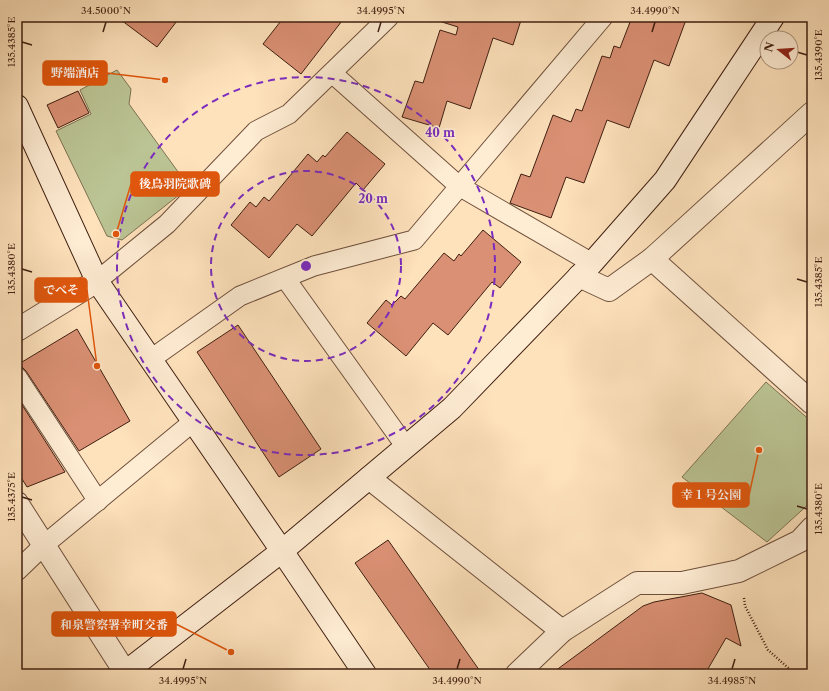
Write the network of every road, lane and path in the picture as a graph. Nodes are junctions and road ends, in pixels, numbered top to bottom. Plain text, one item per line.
1 (389, 17) edge
2 (603, 17) edge
3 (773, 17) edge
4 (332, 73) junction
5 (17, 106) edge
6 (812, 113) edge
7 (459, 186) junction
8 (652, 259) junction
9 (585, 270) junction
10 (285, 278) junction
11 (98, 281) junction
12 (17, 330) edge
13 (151, 359) junction
14 (17, 377) edge
15 (812, 403) edge
16 (194, 421) junction
17 (406, 447) junction
18 (369, 478) junction
19 (98, 501) junction
20 (17, 503) edge
21 (812, 528) edge
22 (44, 545) junction
23 (282, 551) junction
24 (17, 571) edge
25 (739, 571) junction
26 (562, 631) junction
27 (124, 673) edge
28 (365, 674) edge
29 (517, 674) edge
30 (795, 674) edge

1 - 4 lane
2 - 7 lane
3 - 9 street
4 - 7 lane
4 - 11 lane
5 - 11 street
6 - 8 street
7 - 9 lane
7 - 10 lane
8 - 9 street
8 - 15 street
9 - 17 street
10 - 13 lane
10 - 17 lane
11 - 12 street
11 - 13 street
13 - 16 street
14 - 19 lane
16 - 19 lane
16 - 23 street
17 - 18 street
18 - 23 street
18 - 26 street
19 - 22 lane
20 - 22 street
21 - 25 street
22 - 24 lane
22 - 27 street
23 - 27 street
23 - 28 street
25 - 26 street
25 - 30 path
26 - 29 street

